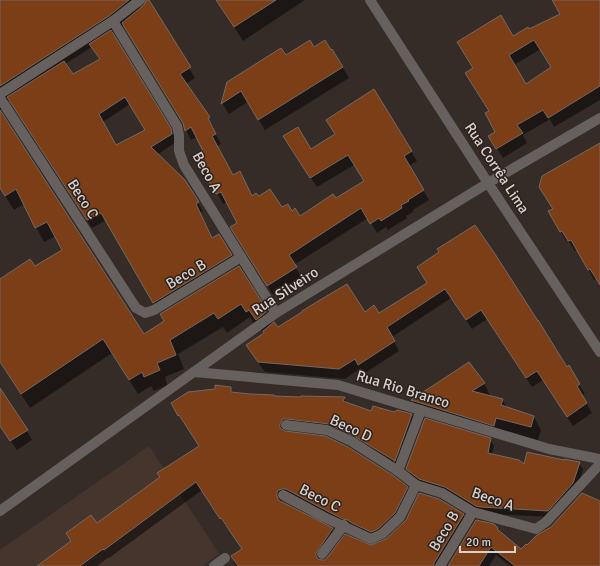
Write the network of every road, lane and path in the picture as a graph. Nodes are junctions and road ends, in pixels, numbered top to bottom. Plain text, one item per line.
1 (140, 0) edge
2 (370, 0) edge
3 (113, 21) junction
4 (0, 94) edge
5 (0, 98) edge
6 (600, 118) edge
7 (488, 183) junction
8 (241, 258) junction
9 (145, 312) joint
10 (276, 313) junction
11 (600, 352) edge
12 (194, 372) junction
13 (421, 410) junction
14 (286, 425) dead end
15 (600, 459) edge
16 (600, 464) edge
17 (398, 471) junction
18 (416, 485) junction
19 (283, 495) dead end
20 (0, 511) edge
21 (473, 512) junction
22 (344, 526) junction
23 (322, 554) dead end
24 (225, 558) dead end
25 (214, 566) edge
26 (440, 566) edge

1 - 3 street
2 - 7 street, Rua Corrêa Lima
3 - 4 street
3 - 8 street, Beco A
5 - 9 street, Beco C
6 - 7 street, Rua Silveiro
7 - 10 street, Rua Silveiro
7 - 11 street, Rua Corrêa Lima
8 - 9 street, Beco B
8 - 10 street, Beco A
10 - 12 street, Rua Silveiro
12 - 13 street, Rua Rio Branco
12 - 20 street, Rua Silveiro
13 - 15 street, Rua Rio Branco
13 - 17 street
14 - 17 street, Beco D
16 - 21 street, Beco A
17 - 18 street, Beco A
18 - 21 street, Beco A
18 - 22 street, Beco C
19 - 22 street, Beco C
21 - 26 street, Beco B
22 - 23 street, Beco C
24 - 25 street

